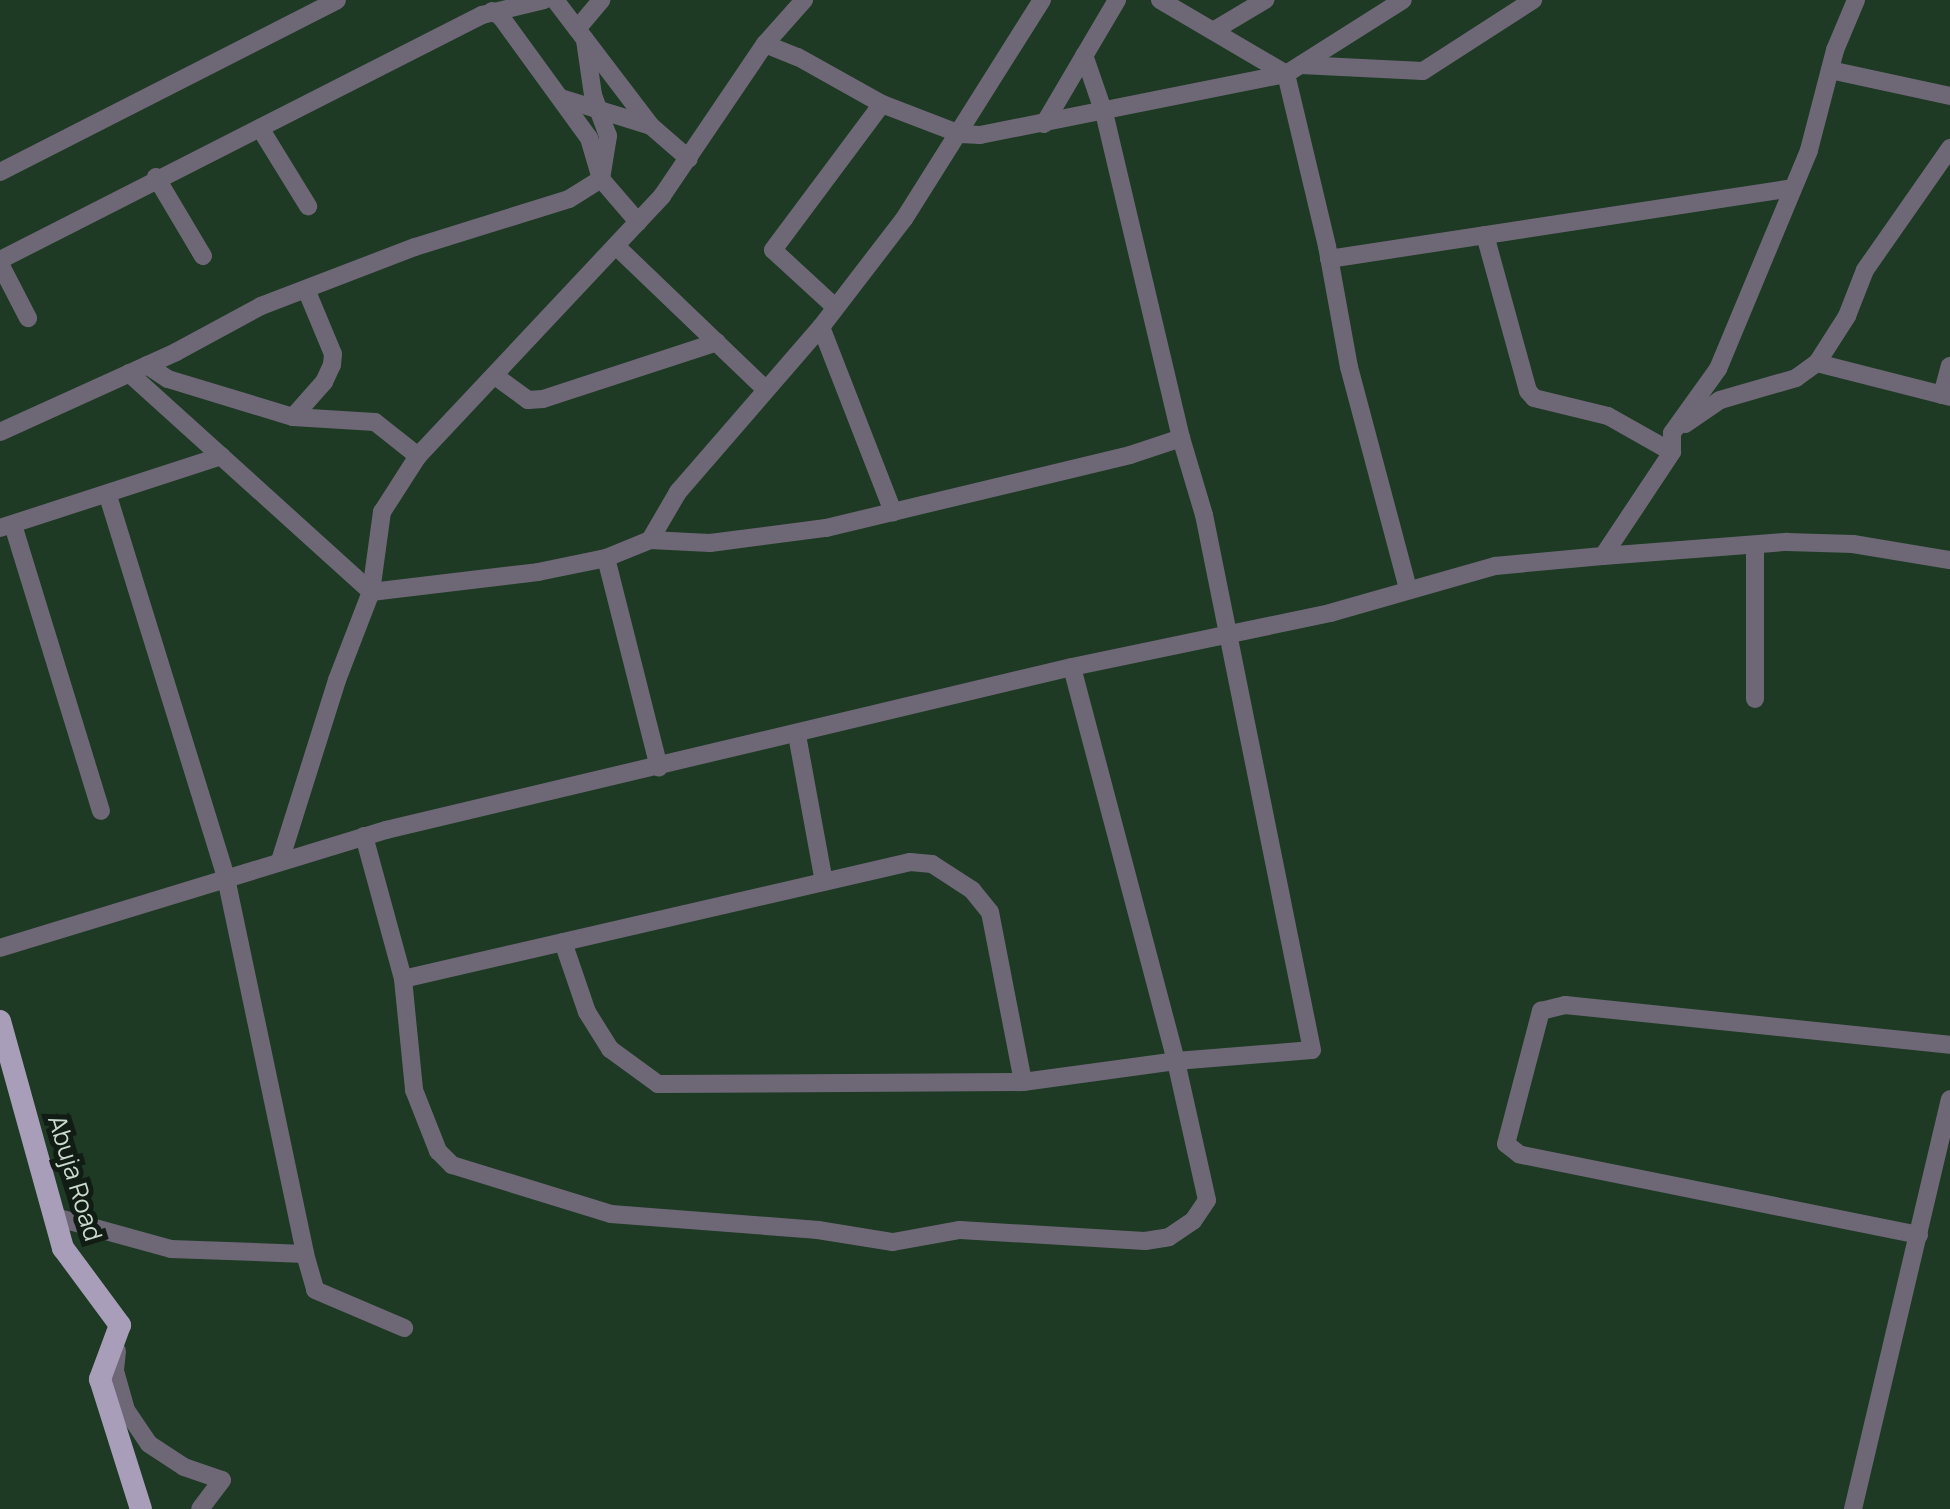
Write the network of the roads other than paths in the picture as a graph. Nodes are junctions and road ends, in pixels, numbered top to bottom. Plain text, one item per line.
1 (337, 0) edge
2 (544, 0) edge
3 (555, 0) edge
4 (601, 0) edge
5 (804, 0) edge
6 (1042, 0) edge
7 (1117, 0) edge
8 (1160, 0) edge
9 (1230, 0) edge
10 (1265, 0) edge
11 (1403, 0) edge
12 (1533, 0) edge
13 (1856, 0) edge
14 (492, 10) junction
15 (1220, 27) junction
16 (581, 35) junction
17 (765, 44) junction
18 (1084, 55) junction
19 (1293, 70) junction
20 (1830, 70) junction
21 (1950, 96) edge
22 (560, 98) junction
23 (882, 104) junction
24 (599, 111) junction
25 (1104, 113) junction
26 (1044, 124) junction
27 (651, 126) junction
28 (260, 128) junction
29 (960, 134) junction
30 (1950, 148) edge
31 (690, 159) junction
32 (0, 172) edge
33 (156, 178) junction
34 (601, 179) junction
35 (1792, 188) junction
36 (308, 206) dead end
37 (638, 222) junction
38 (1485, 235) junction
39 (616, 246) junction
40 (203, 256) dead end
41 (1329, 258) junction
42 (0, 262) edge
43 (306, 289) junction
44 (835, 308) junction
45 (28, 318) dead end
46 (820, 327) junction
47 (717, 342) junction
48 (1817, 362) junction
49 (147, 365) junction
50 (1950, 366) edge
51 (129, 373) junction
52 (495, 376) junction
53 (765, 389) junction
54 (1946, 396) edge
55 (293, 418) junction
56 (0, 432) edge
57 (1181, 438) junction
58 (1672, 443) junction
59 (222, 456) junction
60 (418, 456) junction
61 (108, 496) junction
62 (893, 512) junction
63 (6, 526) edge
64 (650, 540) junction
65 (1754, 546) junction
66 (1604, 556) junction
67 (606, 558) junction
68 (1950, 560) edge
69 (1408, 588) junction
70 (371, 592) junction
71 (1231, 636) junction
72 (1072, 666) junction
73 (1755, 699) dead end
74 (797, 736) junction
75 (658, 767) junction
76 (101, 811) dead end
77 (364, 836) junction
78 (280, 861) junction
79 (226, 878) junction
80 (824, 882) junction
81 (563, 942) junction
82 (0, 948) edge
83 (403, 979) junction
84 (0, 1020) edge
85 (1950, 1045) edge
86 (1176, 1060) junction
87 (1023, 1082) junction
88 (1950, 1099) edge
89 (55, 1217) junction
90 (1919, 1235) junction
91 (305, 1254) junction
92 (120, 1325) junction
93 (404, 1328) dead end
94 (141, 1509) edge
95 (200, 1509) edge
96 (1853, 1509) edge

1 - 32 street
2 - 14 street
3 - 16 street
4 - 16 street
5 - 17 street
6 - 29 street
7 - 18 street
8 - 15 street
9 - 15 street
10 - 15 street
11 - 19 street
12 - 19 street
13 - 20 street
14 - 22 street
14 - 28 street
15 - 19 street
16 - 24 street
16 - 27 street
17 - 23 street
17 - 31 street
18 - 25 street
18 - 26 street
19 - 25 street
19 - 41 street
20 - 21 street
20 - 35 street
22 - 24 street
22 - 34 street
23 - 29 street
23 - 44 street
24 - 27 street
24 - 34 street
25 - 26 street
25 - 57 street
26 - 29 street
27 - 31 street
28 - 33 street
28 - 36 street
29 - 44 street
30 - 48 street
31 - 37 street
33 - 40 street
33 - 42 street
34 - 37 street
34 - 43 street
35 - 38 street
35 - 58 street
37 - 39 street
38 - 41 street
38 - 58 street
39 - 47 street
39 - 52 street
41 - 69 street
42 - 45 street
43 - 49 street
43 - 55 street
44 - 46 street
46 - 53 street
46 - 62 street
47 - 52 street
47 - 53 street
48 - 54 street
48 - 58 street
49 - 51 street
49 - 55 street
50 - 54 street
51 - 56 street
51 - 59 street
52 - 60 street
53 - 64 street
55 - 60 street
57 - 62 street
57 - 71 street
58 - 66 street
59 - 61 street
59 - 70 street
60 - 70 street
61 - 63 street
61 - 79 street
62 - 64 street
63 - 76 street
64 - 67 street
65 - 66 street
65 - 68 street
65 - 73 street
66 - 69 street
67 - 70 street
67 - 75 street
69 - 71 street
70 - 78 street
71 - 72 street
71 - 86 street
72 - 74 street
72 - 86 street
74 - 75 street
74 - 80 street
75 - 77 street
77 - 78 street
77 - 83 street
78 - 79 street
79 - 82 street
79 - 91 street
80 - 81 street
80 - 87 street
81 - 83 street
81 - 87 street
83 - 86 street
84 - 89 main road, Abuja Road
85 - 90 street
86 - 87 street
88 - 90 street
89 - 91 street
89 - 92 main road, Abuja Road
90 - 96 street
91 - 93 street
92 - 94 main road
92 - 95 street

